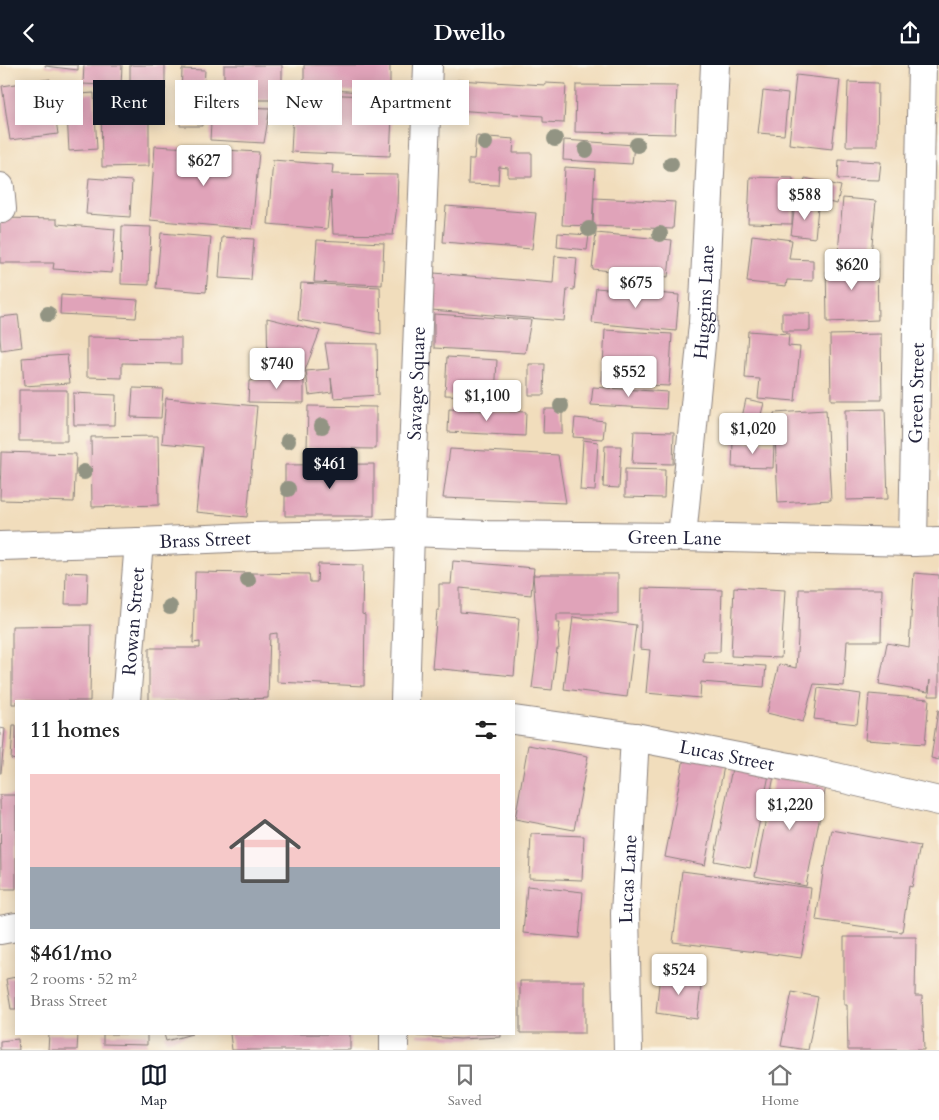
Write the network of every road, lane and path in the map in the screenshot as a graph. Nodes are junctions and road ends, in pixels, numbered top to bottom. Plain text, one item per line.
1 (428, 65) edge
2 (715, 65) edge
3 (922, 65) edge
4 (410, 532) junction
5 (682, 537) junction
6 (926, 541) edge
7 (139, 542) junction
8 (0, 546) edge
9 (126, 700) edge
10 (405, 700) edge
11 (515, 719) edge
12 (635, 737) junction
13 (939, 801) edge
14 (15, 927) edge
15 (0, 930) edge
16 (394, 1035) edge
17 (394, 1050) edge
18 (628, 1050) edge

1 - 4 street, Savage Square
2 - 5 street, Huggins Lane
3 - 6 street, Green Street
4 - 5 street, Green Lane
4 - 7 street, Brass Street
4 - 10 street, Savage Square
5 - 6 street, Green Lane
7 - 8 street, Brass Street
7 - 9 street, Rowan Street
11 - 12 street, Lucas Street
12 - 13 street, Lucas Street
12 - 18 street, Lucas Lane
14 - 15 street
16 - 17 street

